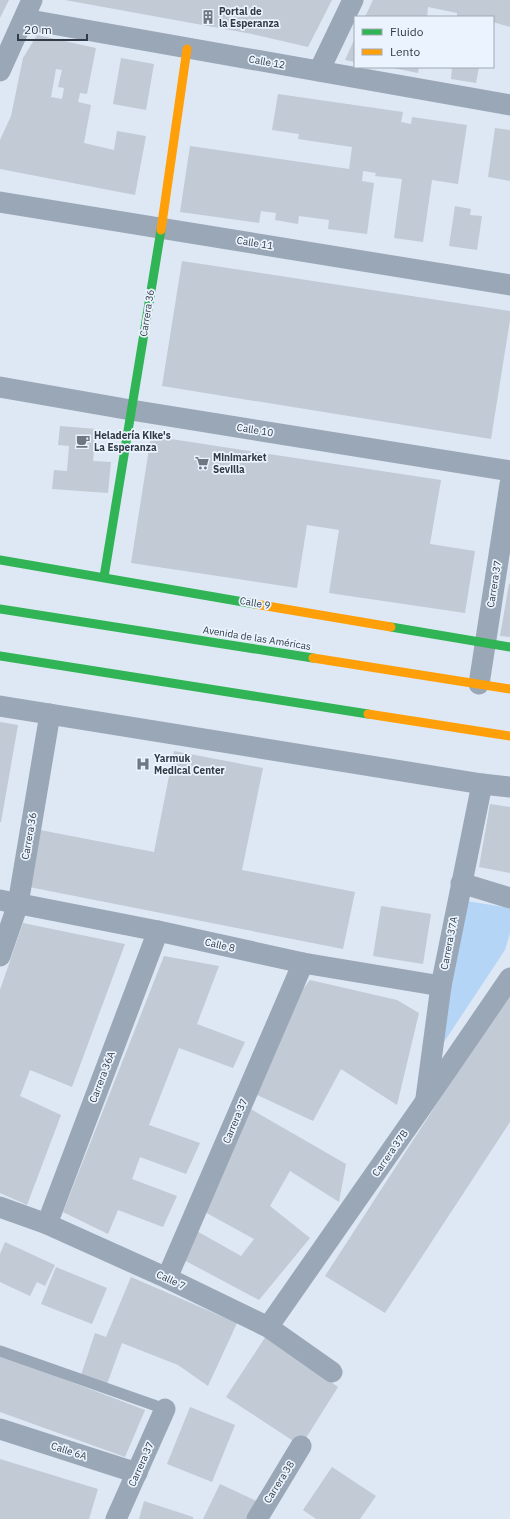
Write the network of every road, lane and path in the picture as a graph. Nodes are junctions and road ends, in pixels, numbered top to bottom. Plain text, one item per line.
1 (32, 0) edge
2 (352, 0) edge
3 (24, 19) junction
4 (187, 49) junction
5 (0, 70) edge
6 (319, 72) junction
7 (510, 105) edge
8 (0, 202) edge
9 (161, 228) junction
10 (510, 285) edge
11 (0, 387) edge
12 (131, 410) junction
13 (510, 471) edge
14 (510, 484) edge
15 (0, 560) edge
16 (104, 577) junction
17 (0, 609) edge
18 (485, 643) junction
19 (510, 647) edge
20 (0, 656) edge
21 (479, 684) junction
22 (510, 689) edge
23 (0, 706) edge
24 (50, 714) junction
25 (510, 736) edge
26 (482, 784) junction
27 (510, 787) edge
28 (461, 883) junction
29 (510, 898) edge
30 (9, 902) edge
31 (158, 931) junction
32 (0, 956) edge
33 (303, 963) junction
34 (510, 978) edge
35 (441, 986) junction
36 (426, 1102) junction
37 (0, 1207) edge
38 (47, 1224) junction
39 (167, 1278) junction
40 (268, 1327) junction
41 (0, 1350) edge
42 (332, 1372) dead end
43 (165, 1409) joint
44 (0, 1429) edge
45 (301, 1446) dead end
46 (137, 1473) junction
47 (262, 1517) edge
48 (116, 1519) edge

1 - 3 street
2 - 6 street
3 - 4 street, Calle 12
3 - 5 street
4 - 6 street, Calle 12
4 - 9 street, Carrera 36
6 - 7 street, Calle 12
8 - 9 street, Calle 11
9 - 10 street, Calle 11
9 - 12 street, Carrera 36
11 - 12 street, Calle 10
12 - 13 street, Calle 10
12 - 16 street, Carrera 36
14 - 18 street, Carrera 37
15 - 16 street, Calle 9
16 - 18 street, Calle 9
17 - 21 street, Avenida de las Américas
18 - 19 street, Calle 9
18 - 21 street, Carrera 37
20 - 25 street
21 - 22 street, Avenida de las Américas
23 - 24 street
24 - 26 street
24 - 30 street, Carrera 36
26 - 27 street
26 - 28 street, Carrera 37A
28 - 29 street
28 - 35 street, Carrera 37A
30 - 31 street, Calle 8
30 - 32 street, Carrera 36
31 - 33 street, Calle 8
31 - 38 street, Carrera 36A
33 - 35 street, Calle 8
33 - 39 street, Carrera 37
34 - 36 street, Carrera 37B
35 - 36 street, Carrera 37A
36 - 40 street, Carrera 37B
37 - 38 street, Calle 7
38 - 39 street, Calle 7
39 - 40 street, Calle 7
40 - 42 street, Calle 7
41 - 43 lane
43 - 46 street, Carrera 37
44 - 46 street, Calle 6A
45 - 47 street, Carrera 38
46 - 48 street, Carrera 37

